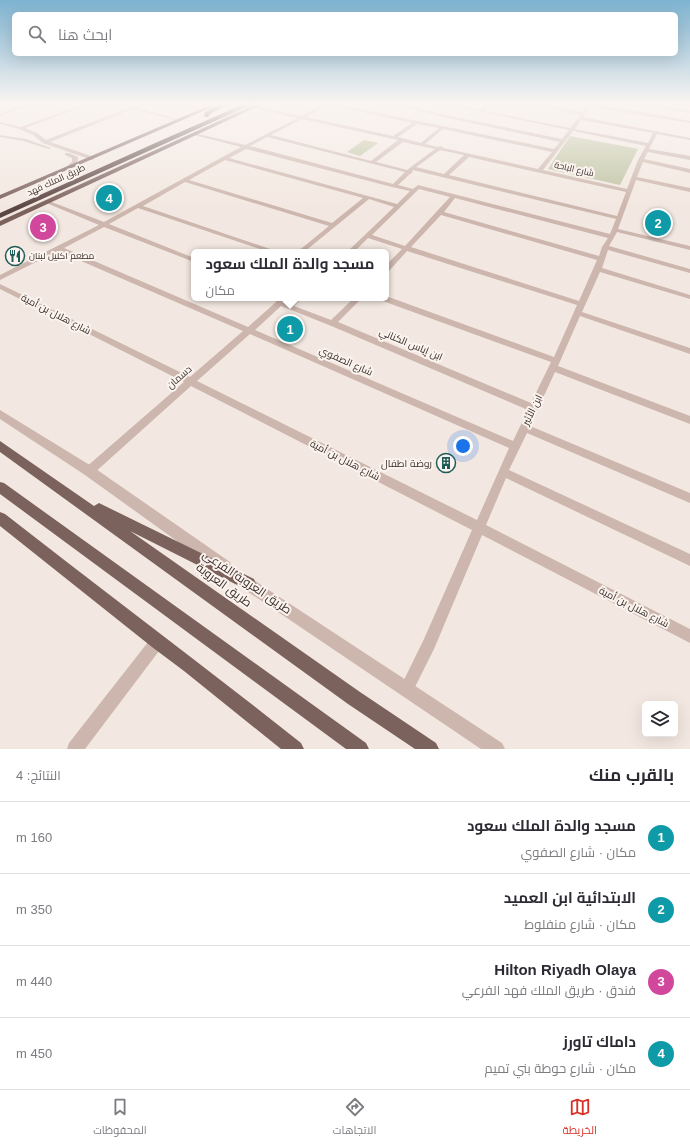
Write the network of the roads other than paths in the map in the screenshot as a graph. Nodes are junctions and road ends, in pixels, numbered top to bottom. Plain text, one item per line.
1 (12, 138) edge
2 (29, 138) edge
3 (39, 138) edge
4 (56, 138) edge
5 (138, 138) edge
6 (157, 138) edge
7 (172, 138) edge
8 (181, 138) edge
9 (187, 138) edge
10 (211, 138) edge
11 (263, 138) edge
12 (275, 138) edge
13 (399, 138) edge
14 (429, 138) edge
15 (490, 138) edge
16 (550, 138) edge
17 (566, 138) edge
18 (609, 138) edge
19 (653, 138) edge
20 (404, 139) junction
21 (24, 140) junction
22 (564, 141) junction
23 (45, 142) junction
24 (423, 143) junction
25 (245, 147) junction
26 (441, 147) junction
27 (648, 147) junction
28 (52, 149) junction
29 (161, 150) junction
30 (554, 151) junction
31 (76, 152) junction
32 (469, 154) junction
33 (92, 158) junction
34 (224, 158) junction
35 (690, 158) edge
36 (641, 160) junction
37 (372, 162) junction
38 (68, 168) junction
39 (411, 170) junction
40 (540, 170) junction
41 (690, 170) edge
42 (445, 176) junction
43 (635, 178) junction
44 (185, 180) junction
45 (394, 186) junction
46 (417, 189) junction
47 (690, 190) edge
48 (629, 191) junction
49 (454, 196) junction
50 (0, 197) edge
51 (368, 197) junction
52 (47, 202) junction
53 (138, 206) junction
54 (399, 206) junction
55 (0, 209) edge
56 (440, 213) junction
57 (0, 216) edge
58 (619, 218) junction
59 (0, 224) edge
60 (103, 225) junction
61 (333, 225) junction
62 (613, 233) junction
63 (368, 236) junction
64 (605, 247) junction
65 (58, 248) junction
66 (406, 248) junction
67 (690, 248) edge
68 (267, 249) edge
69 (304, 249) edge
70 (353, 249) edge
71 (191, 259) edge
72 (602, 259) junction
73 (389, 266) edge
74 (598, 269) junction
75 (690, 271) edge
76 (0, 278) edge
77 (0, 286) edge
78 (690, 297) edge
79 (389, 300) edge
80 (280, 301) edge
81 (295, 301) edge
82 (355, 301) edge
83 (581, 304) junction
84 (289, 306) junction
85 (578, 313) junction
86 (332, 323) junction
87 (248, 330) junction
88 (690, 351) edge
89 (555, 365) junction
90 (190, 382) junction
91 (534, 408) junction
92 (0, 414) edge
93 (690, 420) edge
94 (524, 428) junction
95 (0, 446) edge
96 (514, 446) junction
97 (89, 472) junction
98 (503, 472) junction
99 (0, 487) edge
100 (71, 495) junction
101 (690, 498) edge
102 (0, 518) edge
103 (479, 526) junction
104 (690, 560) edge
105 (249, 584) junction
106 (690, 636) edge
107 (157, 642) junction
108 (407, 688) junction
109 (75, 749) edge
110 (295, 749) edge
111 (360, 749) edge
112 (430, 749) edge
113 (496, 749) edge

1 - 21 street
2 - 21 street
3 - 23 street
4 - 23 street
5 - 33 main road
6 - 55 highway, طريق الملك فهد
7 - 57 highway, طريق الملك فهد
8 - 29 highway
9 - 29 main road
10 - 25 street
11 - 25 street
12 - 37 street
13 - 20 street, شارع الباحة
14 - 24 street
15 - 30 street
16 - 22 street
17 - 22 street
18 - 27 street
19 - 27 street, ابن الأثير
20 - 24 street, شارع الباحة
20 - 37 street
21 - 28 street
22 - 30 street
23 - 31 street
24 - 26 street, شارع الباحة
25 - 34 street
25 - 45 street
26 - 32 street, شارع الباحة
26 - 39 street
27 - 35 street
27 - 36 street, ابن الأثير
28 - 31 street
28 - 38 street
29 - 52 main road
30 - 40 street
31 - 33 street
32 - 40 street, شارع الباحة
32 - 42 street
33 - 38 main road
34 - 44 street
34 - 51 street
36 - 41 street
36 - 43 street, ابن الأثير
37 - 39 street
38 - 50 main road
39 - 42 street
39 - 45 street
40 - 48 street, شارع الباحة
42 - 58 street
43 - 47 street
43 - 48 street, ابن الأثير
44 - 53 street
44 - 61 street
45 - 46 street
46 - 49 street
46 - 54 street
48 - 58 street, ابن الأثير
49 - 56 street
49 - 62 street
51 - 54 street
51 - 61 street
52 - 59 main road
52 - 60 street
53 - 60 street
53 - 68 street
54 - 63 street
56 - 66 street
56 - 72 street
58 - 62 street, ابن الأثير
60 - 65 street
60 - 71 street
61 - 69 street
62 - 64 street, ابن الأثير
62 - 67 street
63 - 66 street
63 - 70 street
64 - 72 street, ابن الأثير
64 - 75 street
65 - 76 street
65 - 87 street, شارع الصفوي
66 - 73 street
66 - 83 street
72 - 74 street, ابن الأثير
74 - 78 street
74 - 83 street, ابن الأثير
77 - 90 street, شارع هلال بن أمية
79 - 89 street
80 - 84 street, ابن إياس الكناني
80 - 87 street, دسمان
81 - 84 street
82 - 86 street
83 - 85 street, ابن الأثير
84 - 86 street, ابن إياس الكناني
85 - 88 street
85 - 89 street, ابن الأثير
86 - 91 street, ابن إياس الكناني
87 - 90 street, دسمان
87 - 96 street, شارع الصفوي
89 - 91 street, ابن الأثير
89 - 93 street
90 - 97 street, دسمان
90 - 103 street, شارع هلال بن أمية
91 - 94 street, ابن الأثير
92 - 97 street, طريق العروبة الفرعي
94 - 96 street, ابن الأثير
94 - 101 street
95 - 100 main road, طريق العروبة
96 - 98 street, ابن الأثير
97 - 105 street, طريق العروبة الفرعي
98 - 103 street, ابن الأثير
98 - 104 street
99 - 111 main road
100 - 105 main road
100 - 112 main road, طريق العروبة
102 - 107 main road
103 - 106 street, شارع هلال بن أمية
103 - 108 street, ابن الأثير
105 - 108 street, طريق العروبة الفرعي
107 - 109 street
107 - 110 main road
108 - 113 street, طريق العروبة الفرعي

